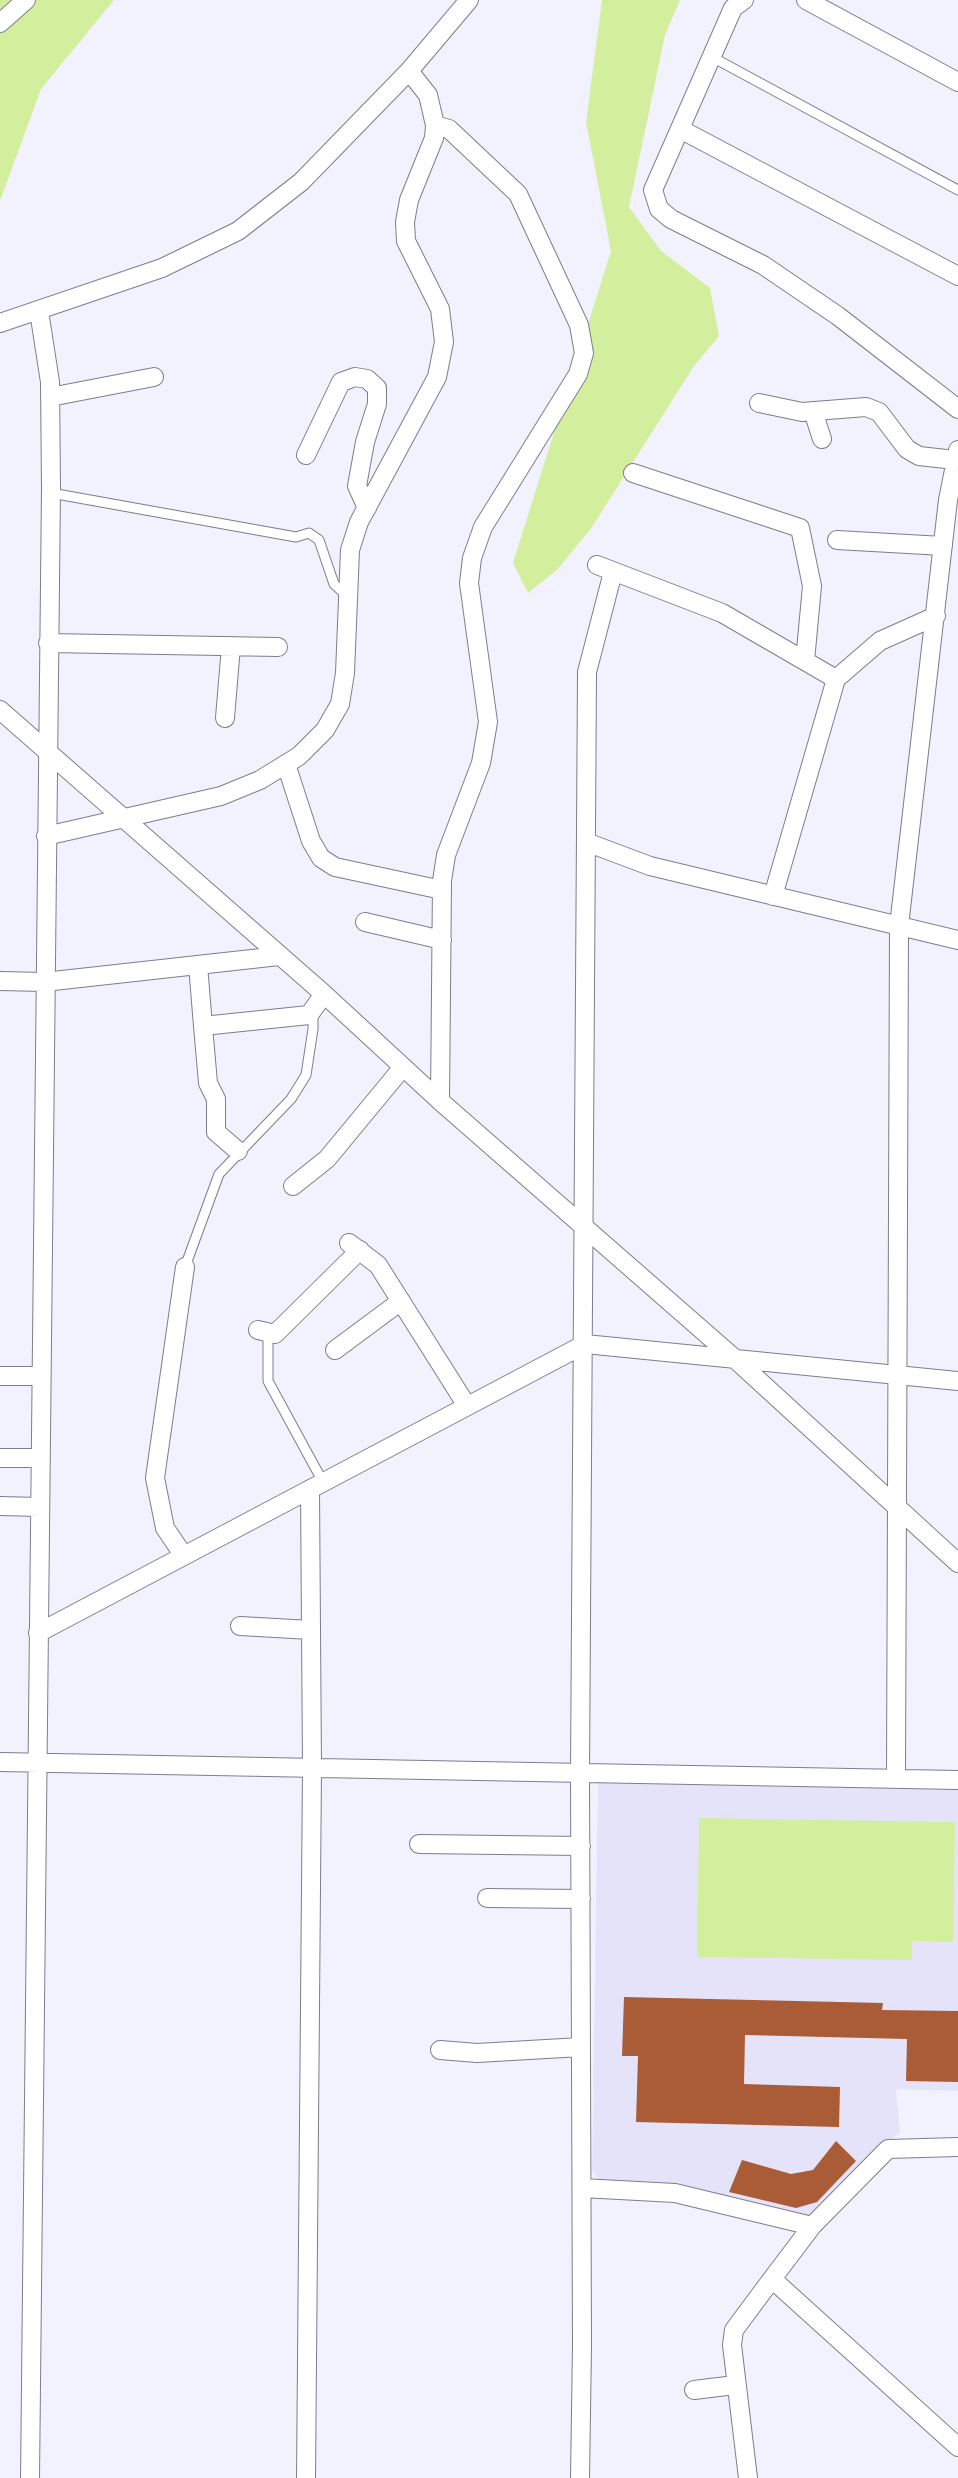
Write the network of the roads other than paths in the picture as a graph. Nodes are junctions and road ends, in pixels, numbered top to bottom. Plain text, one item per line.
1 (26, 0) edge
2 (469, 0) edge
3 (744, 0) edge
4 (806, 0) edge
5 (0, 23) edge
6 (712, 57) junction
7 (409, 71) junction
8 (958, 82) edge
9 (435, 125) junction
10 (680, 129) junction
11 (958, 190) edge
12 (958, 276) edge
13 (39, 311) junction
14 (0, 323) edge
15 (154, 377) dead end
16 (50, 397) junction
17 (759, 403) dead end
18 (958, 409) edge
19 (813, 411) junction
20 (822, 439) dead end
21 (306, 455) dead end
22 (956, 455) edge
23 (633, 473) dead end
24 (51, 494) junction
25 (953, 502) edge
26 (367, 508) junction
27 (837, 540) dead end
28 (943, 546) junction
29 (348, 597) junction
30 (936, 616) junction
31 (48, 643) junction
32 (231, 646) junction
33 (278, 647) dead end
34 (805, 661) junction
35 (836, 679) junction
36 (0, 710) edge
37 (225, 718) dead end
38 (46, 751) junction
39 (286, 764) junction
40 (123, 820) junction
41 (46, 836) junction
42 (586, 842) junction
43 (442, 890) junction
44 (773, 896) junction
45 (365, 922) dead end
46 (899, 926) junction
47 (442, 940) junction
48 (958, 940) edge
49 (279, 956) junction
50 (198, 965) junction
51 (0, 981) edge
52 (45, 982) junction
53 (324, 994) junction
54 (313, 1010) junction
55 (203, 1026) junction
56 (403, 1067) junction
57 (440, 1101) junction
58 (238, 1151) junction
59 (293, 1186) dead end
60 (583, 1225) junction
61 (185, 1267) joint
62 (401, 1301) junction
63 (263, 1331) joint
64 (585, 1344) junction
65 (335, 1350) dead end
66 (734, 1358) junction
67 (0, 1376) edge
68 (40, 1376) junction
69 (898, 1376) junction
70 (958, 1381) edge
71 (467, 1407) junction
72 (0, 1458) edge
73 (40, 1458) junction
74 (317, 1486) junction
75 (0, 1506) edge
76 (39, 1507) junction
77 (896, 1508) junction
78 (184, 1556) junction
79 (958, 1563) edge
80 (240, 1626) dead end
81 (311, 1630) junction
82 (38, 1633) junction
83 (0, 1762) edge
84 (37, 1762) junction
85 (312, 1769) junction
86 (580, 1774) junction
87 (896, 1779) junction
88 (958, 1780) edge
89 (419, 1844) dead end
90 (581, 1846) junction
91 (487, 1898) dead end
92 (581, 1899) junction
93 (581, 2047) junction
94 (440, 2050) dead end
95 (958, 2147) edge
96 (582, 2188) junction
97 (812, 2226) junction
98 (772, 2279) junction
99 (735, 2385) junction
100 (694, 2390) dead end
101 (958, 2447) edge
102 (30, 2478) edge
103 (306, 2478) edge
104 (580, 2478) edge
105 (748, 2478) edge

1 - 5 street
2 - 7 street
3 - 6 street
4 - 8 street
6 - 10 street
6 - 11 lane
7 - 9 street
7 - 13 street
9 - 26 street
9 - 43 street
10 - 12 street
10 - 18 street
13 - 14 street
13 - 16 street
15 - 16 street
16 - 24 street
17 - 19 street
19 - 20 street
19 - 22 street
21 - 26 street
22 - 25 street
23 - 34 street
24 - 29 lane
24 - 31 street
25 - 28 street
26 - 29 street
27 - 28 street
28 - 30 street
29 - 39 street
30 - 35 street
30 - 46 street
31 - 32 street
31 - 38 street
32 - 33 street
32 - 37 street
34 - 35 street
34 - 42 street
35 - 44 street
36 - 38 street
38 - 40 street
38 - 41 street
39 - 40 street
39 - 43 street
40 - 41 street
40 - 49 street
41 - 52 street
42 - 44 street
42 - 60 street
43 - 47 street
44 - 46 street
45 - 47 street
46 - 48 street
46 - 69 street
47 - 57 street
49 - 50 street
49 - 53 street
50 - 52 street
50 - 55 street
51 - 52 street
52 - 68 street
53 - 54 street
53 - 56 street
54 - 55 street
54 - 58 lane
55 - 58 street
56 - 57 street
56 - 59 street
57 - 60 street
58 - 61 lane
60 - 64 street
60 - 66 street
61 - 78 street
62 - 63 street
62 - 65 street
62 - 71 street
63 - 74 lane
64 - 66 street
64 - 71 street
64 - 86 street
66 - 69 street
66 - 77 street
67 - 68 street
68 - 73 street
69 - 70 street
69 - 77 street
71 - 74 street
72 - 73 street
73 - 76 street
74 - 78 street
74 - 81 street
75 - 76 street
76 - 82 street
77 - 79 street
77 - 87 street
78 - 82 street
80 - 81 street
81 - 85 street
82 - 84 street
83 - 84 street
84 - 85 street
84 - 102 street
85 - 86 street
85 - 103 street
86 - 87 street
86 - 90 street
87 - 88 street
89 - 90 street
90 - 92 street
91 - 92 street
92 - 93 street
93 - 94 street
93 - 96 street
95 - 97 street
96 - 97 street
96 - 104 street
97 - 98 street
98 - 99 street
98 - 101 street
99 - 100 street
99 - 105 street

